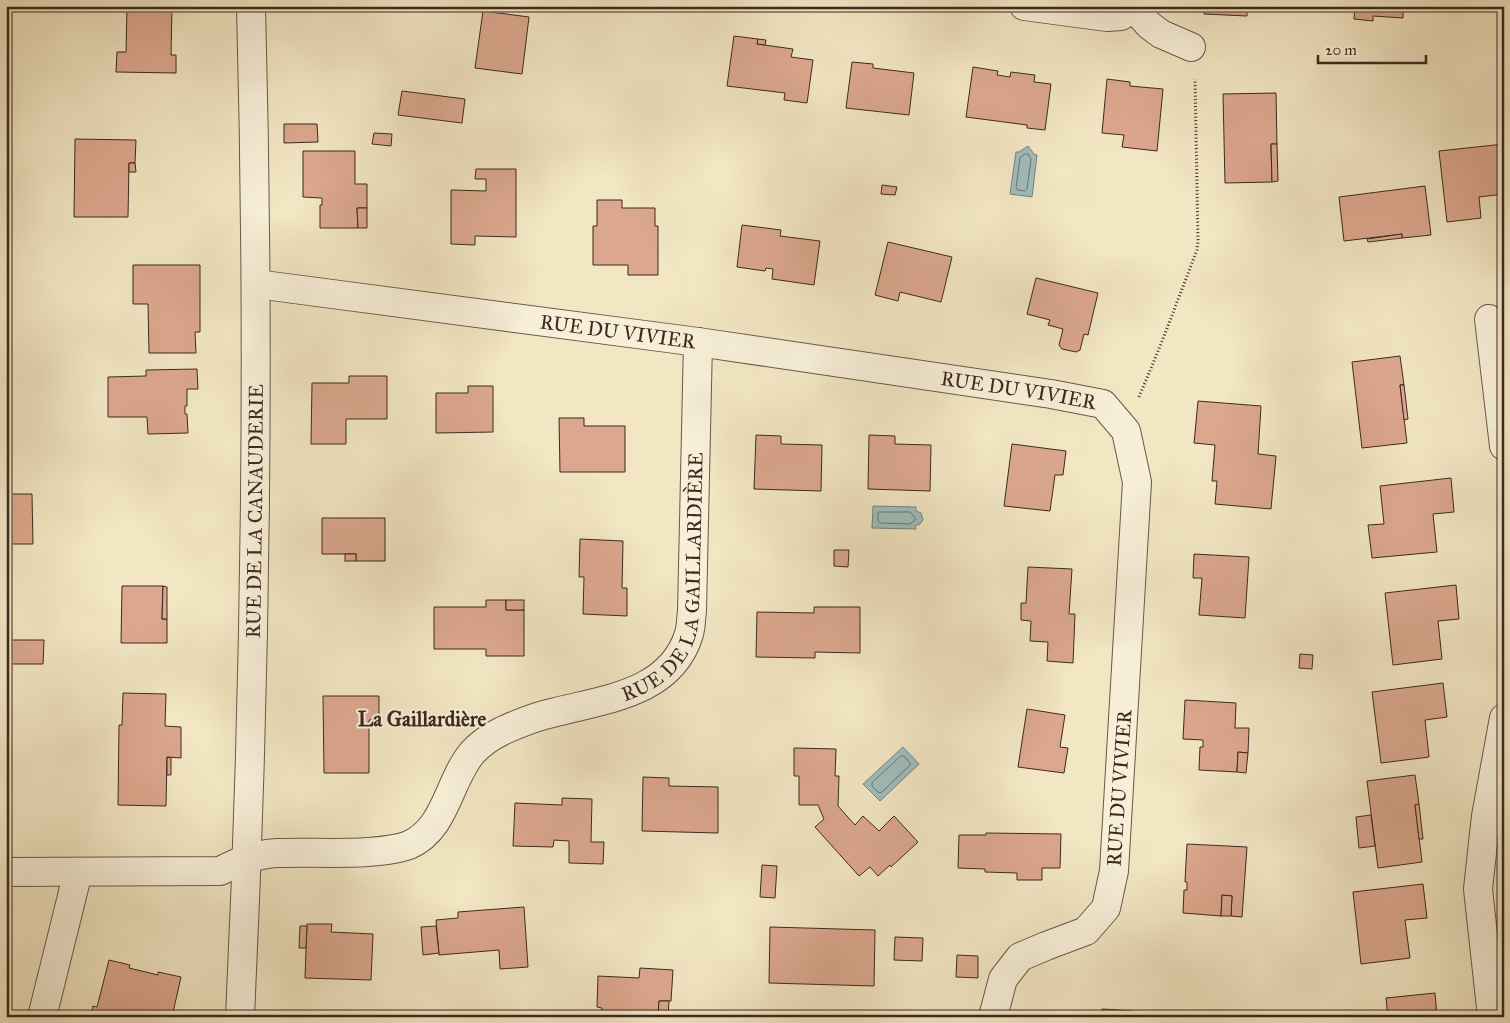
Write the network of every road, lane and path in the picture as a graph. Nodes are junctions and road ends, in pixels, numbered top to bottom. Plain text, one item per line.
1 (251, 6) edge
2 (1024, 6) edge
3 (1135, 7) edge
4 (1192, 46) joint
5 (256, 284) junction
6 (1489, 319) dead end
7 (698, 342) junction
8 (1126, 430) junction
9 (1504, 446) edge
10 (1503, 725) edge
11 (248, 858) junction
12 (6, 872) edge
13 (78, 872) junction
14 (42, 1017) edge
15 (240, 1017) edge
16 (993, 1017) edge
17 (1492, 1017) edge

1 - 5 street, RUE DE LA CANAUDERIE
2 - 3 street
3 - 4 street
4 - 8 path
5 - 7 street, RUE DU VIVIER
5 - 11 street, RUE DE LA CANAUDERIE
6 - 9 street
7 - 8 street, RUE DU VIVIER
7 - 11 street, RUE DE LA GAILLARDIÈRE
8 - 16 street, RUE DU VIVIER
10 - 17 street
11 - 13 street, RUE DE LA GAILLARDIÈRE
11 - 15 street, RUE DE LA CANAUDERIE
12 - 13 street, RUE DE LA GAILLARDIÈRE
13 - 14 street

